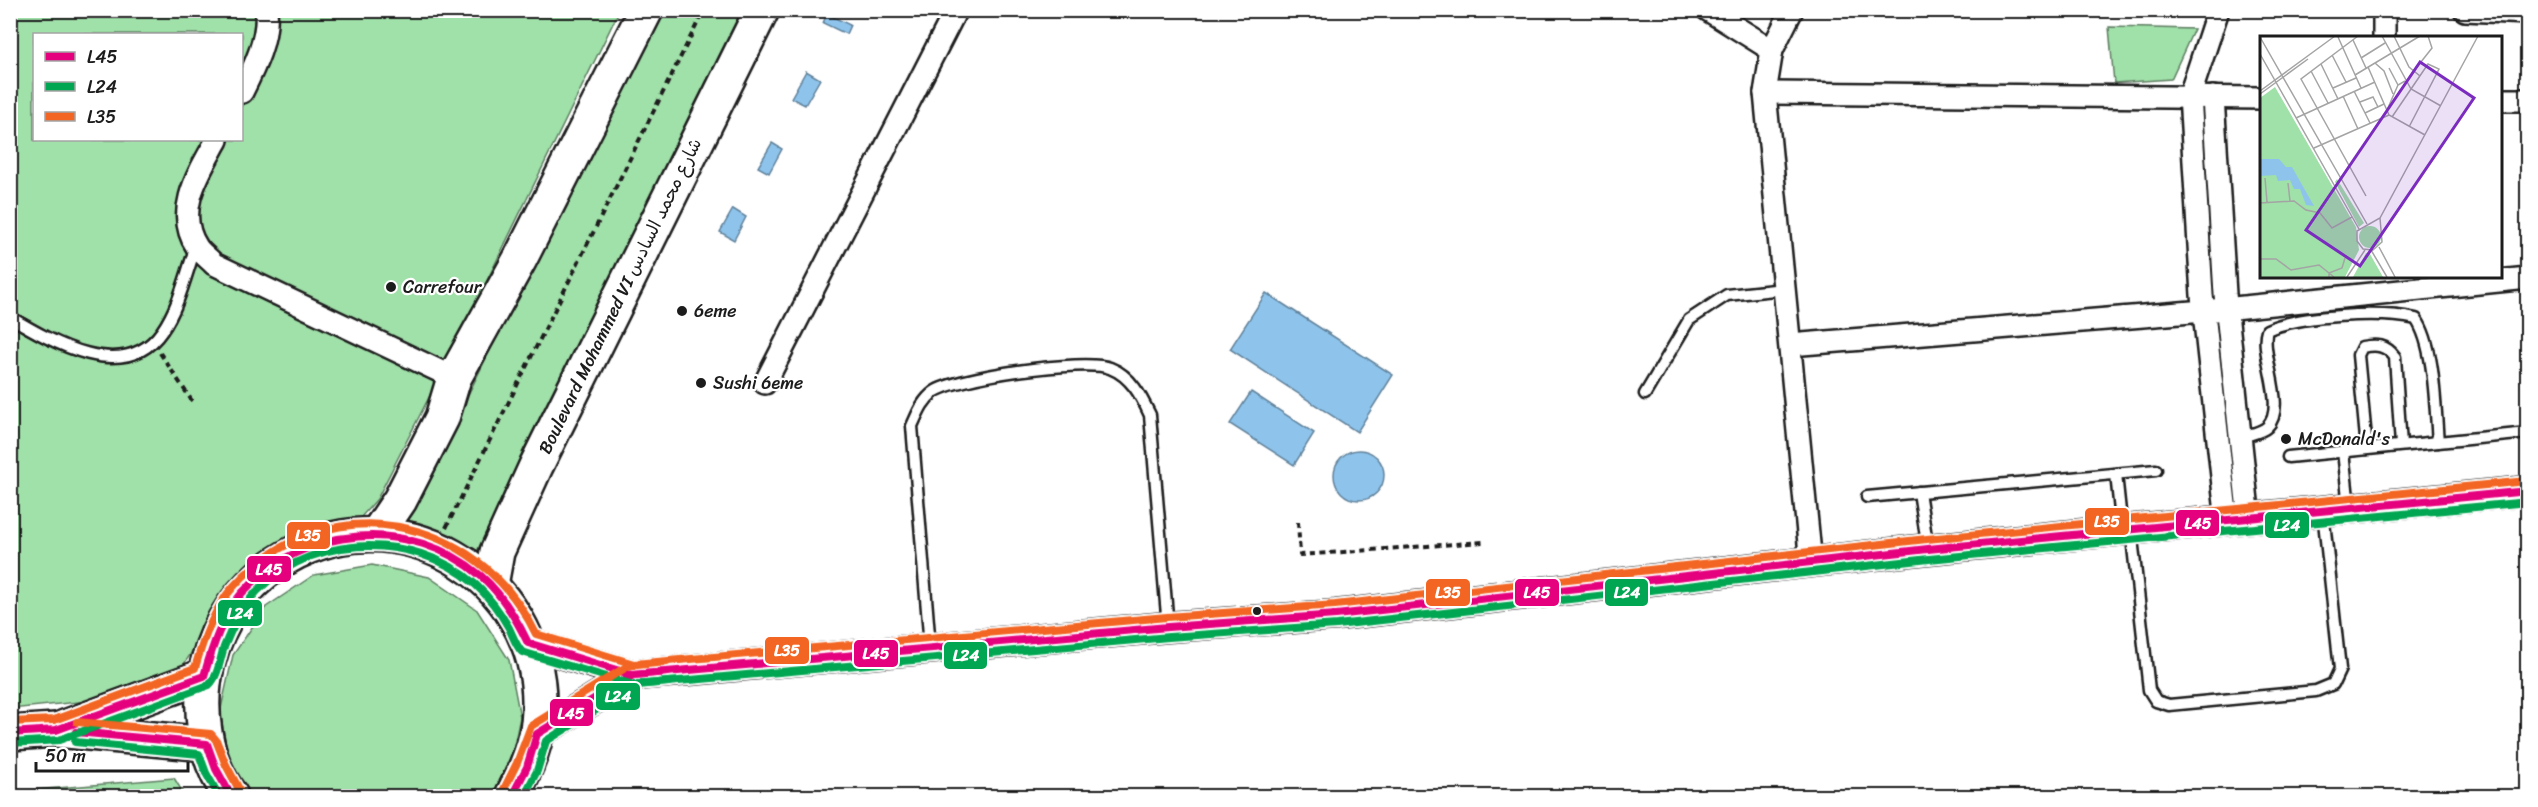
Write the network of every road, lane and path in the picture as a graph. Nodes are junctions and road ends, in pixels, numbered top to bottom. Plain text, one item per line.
1 (266, 10) edge
2 (646, 10) edge
3 (704, 10) edge
4 (762, 10) edge
5 (956, 10) edge
6 (1708, 10) edge
7 (1792, 10) edge
8 (2218, 10) edge
9 (2384, 10) edge
10 (2465, 10) edge
11 (2528, 13) edge
12 (2384, 36) edge
13 (1772, 50) junction
14 (243, 90) edge
15 (1766, 93) junction
16 (2190, 95) junction
17 (2213, 97) junction
18 (2260, 98) edge
19 (2502, 100) edge
20 (2528, 100) edge
21 (216, 141) edge
22 (196, 246) junction
23 (2528, 278) edge
24 (1784, 289) junction
25 (2227, 307) junction
26 (2204, 310) junction
27 (10, 317) edge
28 (153, 343) junction
29 (1790, 345) junction
30 (454, 378) junction
31 (765, 383) dead end
32 (1646, 394) dead end
33 (192, 401) dead end
34 (2528, 433) edge
35 (2241, 437) junction
36 (2438, 442) junction
37 (2401, 445) junction
38 (2367, 448) junction
39 (2343, 451) junction
40 (2288, 456) dead end
41 (2156, 471) dead end
42 (2116, 474) junction
43 (2528, 491) edge
44 (1919, 492) junction
45 (1867, 497) dead end
46 (2336, 511) junction
47 (2238, 521) junction
48 (1298, 522) dead end
49 (2127, 530) junction
50 (444, 533) dead end
51 (377, 534) junction
52 (1483, 542) dead end
53 (1928, 549) junction
54 (1811, 564) junction
55 (491, 585) junction
56 (1168, 627) junction
57 (528, 643) junction
58 (930, 649) junction
59 (633, 675) junction
60 (204, 676) junction
61 (56, 730) junction
62 (10, 733) edge
63 (537, 734) junction
64 (207, 744) junction
65 (231, 796) edge
66 (512, 796) edge

1 - 14 street
2 - 30 main road
3 - 50 path
4 - 55 main road, Boulevard Mohammed VI شارع محمد السادس
5 - 31 street
6 - 13 street
7 - 13 street
8 - 16 street
9 - 12 street
10 - 11 street
13 - 15 street
15 - 16 street
15 - 24 street
16 - 17 street
16 - 26 street
17 - 18 street
17 - 25 street
19 - 20 street
21 - 22 street
22 - 28 lane
22 - 30 street
23 - 25 street
24 - 29 street
24 - 32 lane
25 - 26 street
25 - 35 street
26 - 29 street
26 - 47 street
27 - 28 lane
28 - 33 path
29 - 54 street
30 - 51 main road
34 - 36 lane
35 - 36 lane
35 - 47 street
36 - 37 lane
37 - 38 lane
37 - 38 lane
38 - 39 lane
39 - 40 lane
39 - 46 lane
41 - 42 lane
42 - 44 lane
42 - 49 lane
43 - 46 main road
44 - 45 lane
44 - 53 lane
46 - 47 main road
46 - 49 lane
47 - 49 main road
48 - 52 path
49 - 53 main road
51 - 55 main road
51 - 60 main road
53 - 54 main road
54 - 56 main road
55 - 57 main road
56 - 58 main road
56 - 58 lane
57 - 59 main road
57 - 63 main road
58 - 59 main road
59 - 63 main road
60 - 61 main road
60 - 64 main road
61 - 62 main road
61 - 64 main road
63 - 66 main road
64 - 65 main road

